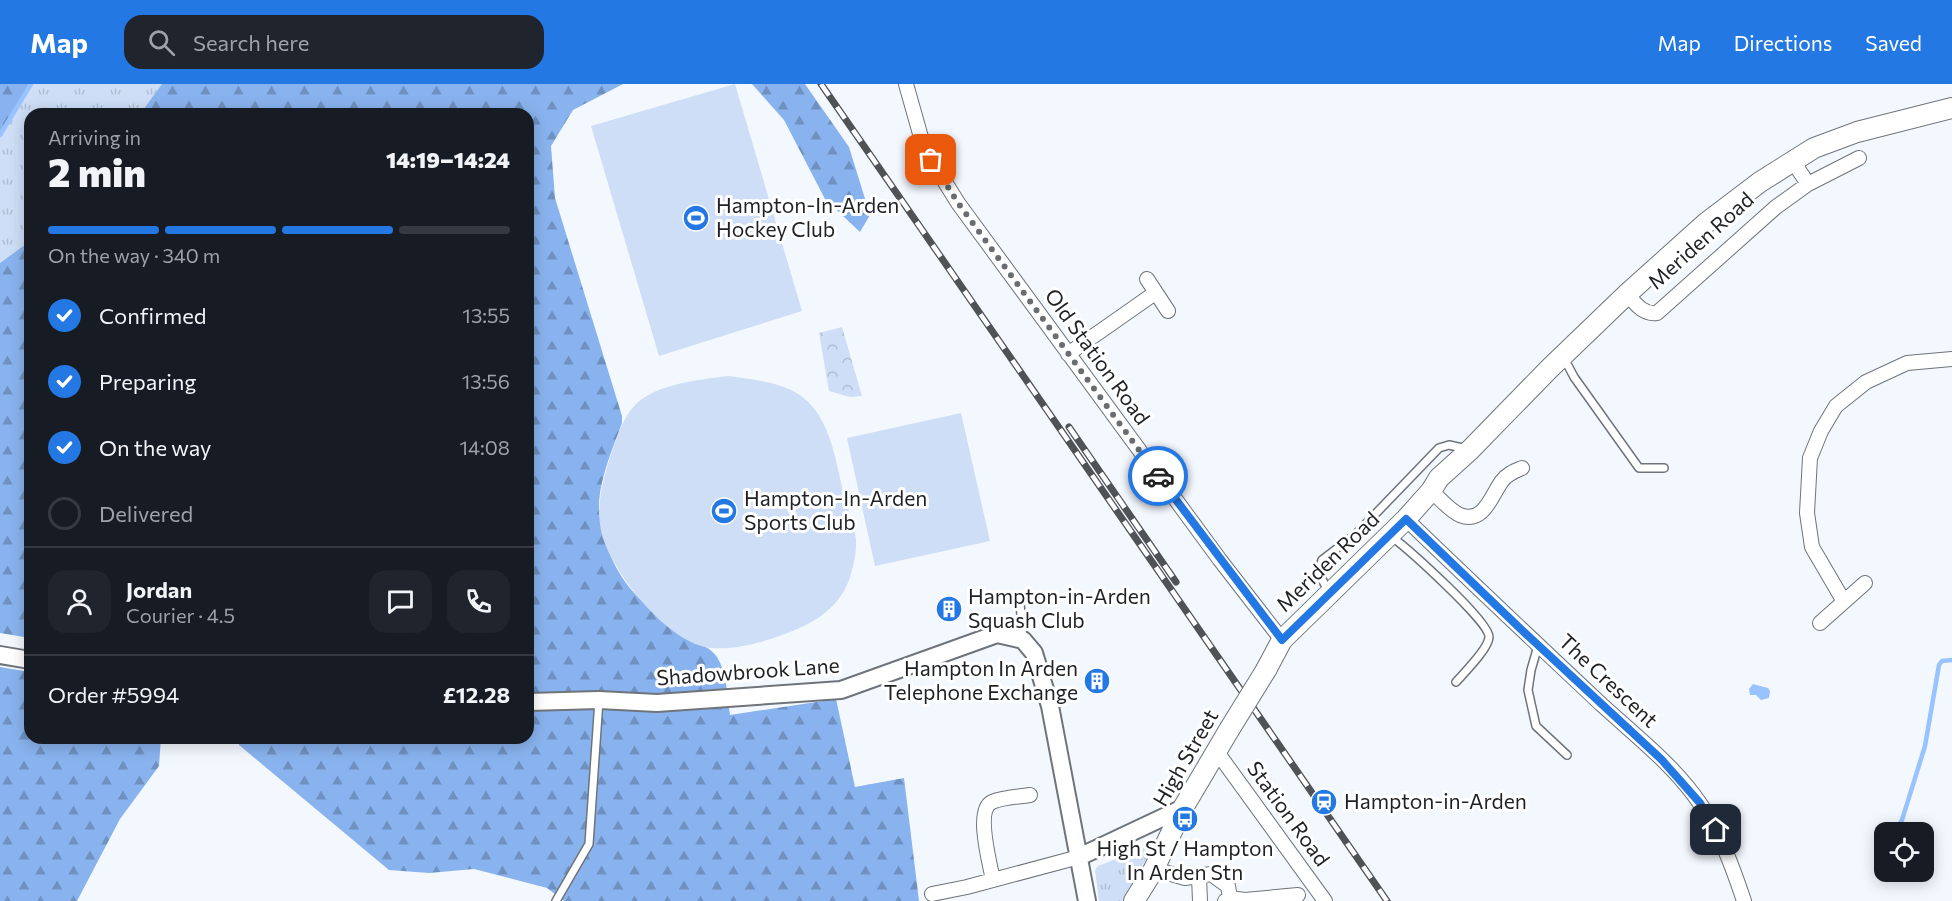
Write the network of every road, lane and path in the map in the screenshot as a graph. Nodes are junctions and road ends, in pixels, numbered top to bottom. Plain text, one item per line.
1 (906, 84) edge
2 (1952, 108) edge
3 (1858, 158) dead end
4 (1792, 160) junction
5 (1808, 184) junction
6 (1147, 279) dead end
7 (1155, 293) junction
8 (1627, 294) junction
9 (1168, 312) dead end
10 (1068, 354) junction
11 (1563, 356) junction
12 (1952, 359) edge
13 (1470, 450) junction
14 (1522, 468) dead end
15 (1664, 468) dead end
16 (1431, 490) junction
17 (1406, 519) junction
18 (1390, 535) junction
19 (1865, 582) dead end
20 (1331, 593) junction
21 (1843, 600) junction
22 (1020, 603) dead end
23 (1820, 623) dead end
24 (1023, 640) junction
25 (1282, 640) junction
26 (1538, 646) junction
27 (0, 655) edge
28 (24, 659) edge
29 (1456, 682) dead end
30 (599, 700) junction
31 (534, 702) edge
32 (1217, 752) junction
33 (1567, 754) dead end
34 (1030, 795) dead end
35 (1183, 808) junction
36 (1079, 857) junction
37 (1154, 869) junction
38 (1199, 877) junction
39 (993, 880) junction
40 (932, 894) dead end
41 (1298, 895) dead end
42 (1227, 899) edge
43 (556, 901) edge
44 (1087, 901) edge
45 (1134, 901) edge
46 (1200, 901) edge
47 (1325, 901) edge
48 (1744, 901) edge

1 - 10 street, Old Station Road
2 - 4 main road, Meriden Road
3 - 5 street, Meriden Road
4 - 5 street
4 - 8 main road, Meriden Road
5 - 8 street, Meriden Road
6 - 7 street
7 - 9 street
7 - 10 street
8 - 11 main road, Meriden Road
10 - 25 street, Old Station Road
11 - 13 main road, Meriden Road
11 - 15 lane
12 - 21 street
13 - 16 main road, Meriden Road
13 - 20 lane
14 - 16 street
16 - 17 main road, Meriden Road
17 - 18 main road, Meriden Road
17 - 26 street, The Crescent
18 - 20 main road, Meriden Road
18 - 29 lane
19 - 21 street
20 - 25 main road, Meriden Road
21 - 23 street
22 - 24 lane
24 - 30 street, Shadowbrook Lane
24 - 36 street
25 - 32 main road, High Street, bridge
26 - 33 lane
26 - 48 street, The Crescent
27 - 28 street
30 - 31 street, Shadowbrook Lane
30 - 43 lane
32 - 35 main road, High Street
32 - 47 street, Station Road
34 - 39 street
35 - 36 street
35 - 37 main road, High Street
36 - 39 street
36 - 44 street
37 - 38 street
37 - 45 main road, High Street
38 - 42 street
38 - 46 street
39 - 40 street
41 - 42 street

